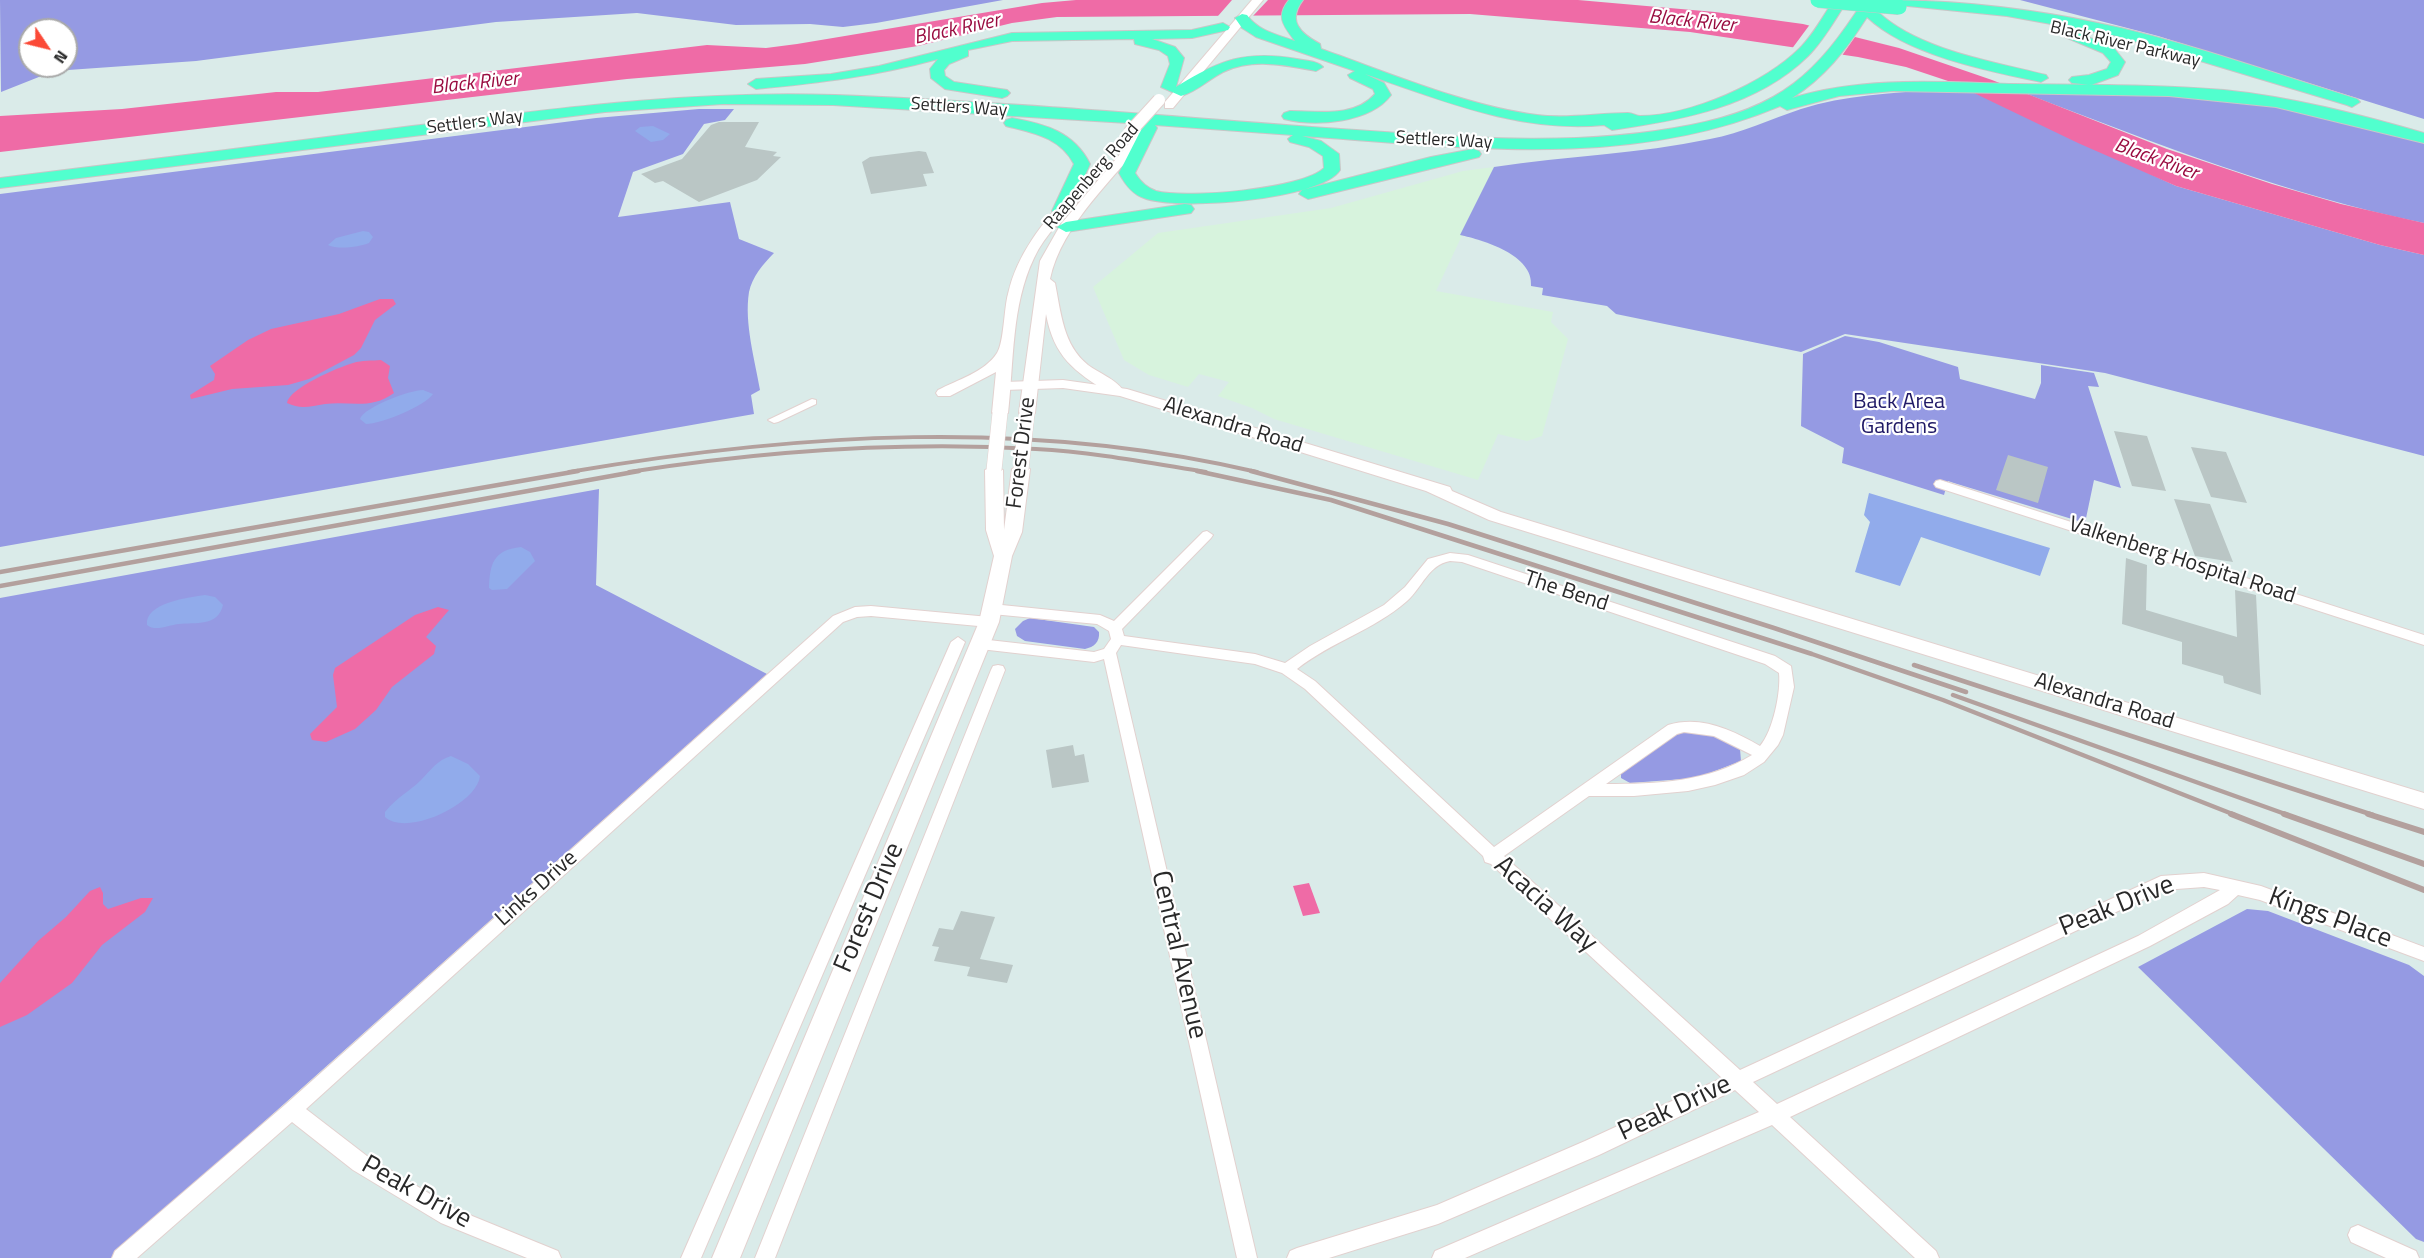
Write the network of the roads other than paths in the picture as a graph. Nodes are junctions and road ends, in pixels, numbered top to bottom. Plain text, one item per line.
1 (1245, 0) edge
2 (1258, 0) edge
3 (1296, 0) edge
4 (1818, 0) edge
5 (1841, 0) edge
6 (1873, 0) edge
7 (2013, 0) edge
8 (1905, 3) edge
9 (1235, 20) junction
10 (1336, 59) junction
11 (738, 86) junction
12 (2314, 90) junction
13 (1019, 94) dead end
14 (1171, 94) junction
15 (1078, 99) dead end
16 (833, 100) junction
17 (1118, 107) junction
18 (1265, 116) junction
19 (1100, 117) junction
20 (1661, 117) junction
21 (1735, 119) junction
22 (2424, 126) edge
23 (1142, 133) junction
24 (2424, 134) edge
25 (2424, 138) edge
26 (1568, 144) junction
27 (0, 168) edge
28 (0, 183) edge
29 (1064, 219) junction
30 (1045, 268) junction
31 (1008, 351) junction
32 (1030, 385) junction
33 (1004, 386) junction
34 (1115, 390) junction
35 (944, 393) dead end
36 (812, 402) dead end
37 (774, 420) dead end
38 (1940, 484) dead end
39 (1207, 535) dead end
40 (1003, 556) junction
41 (990, 615) junction
42 (1114, 640) junction
43 (2424, 640) edge
44 (958, 642) dead end
45 (980, 644) junction
46 (1287, 669) junction
47 (998, 670) dead end
48 (1762, 754) junction
49 (1588, 790) junction
50 (2424, 801) edge
51 (1491, 857) junction
52 (2235, 887) junction
53 (2424, 954) edge
54 (1737, 1080) junction
55 (292, 1110) junction
56 (1776, 1114) junction
57 (2358, 1235) dead end
58 (122, 1258) edge
59 (551, 1258) edge
60 (691, 1258) edge
61 (726, 1258) edge
62 (765, 1258) edge
63 (1247, 1258) edge
64 (1296, 1258) edge
65 (1442, 1258) edge
66 (1929, 1258) edge
67 (2409, 1258) edge

1 - 9 main road, Raapenberg Road
2 - 9 main road, Raapenberg Road
3 - 10 highway
4 - 8 highway, Black River Parkway, bridge
5 - 20 highway, Settlers Way
6 - 8 highway
6 - 21 highway, Settlers Way
7 - 12 highway
8 - 12 highway, Black River Parkway
8 - 24 highway, Black River Parkway
9 - 10 highway
9 - 11 highway
9 - 14 main road, Raapenberg Road
9 - 14 main road, Raapenberg Road
10 - 20 highway
11 - 17 highway, Settlers Way
11 - 27 highway, Settlers Way
12 - 22 highway, Black River Parkway
13 - 14 highway
14 - 18 highway
14 - 23 main road, Raapenberg Road
14 - 23 main road, Raapenberg Road, bridge
15 - 17 highway
16 - 19 highway, Settlers Way
16 - 28 highway, Settlers Way
16 - 29 highway
17 - 18 highway, Settlers Way
18 - 20 highway, Settlers Way
19 - 23 highway
19 - 26 highway, Settlers Way
21 - 25 highway
21 - 26 highway, Settlers Way
23 - 29 main road, Raapenberg Road
26 - 29 highway
29 - 30 main road, Raapenberg Road
29 - 31 main road, Raapenberg Road
30 - 32 main road, Raapenberg Road
30 - 34 main road
31 - 33 main road, Raapenberg Road
31 - 35 main road
32 - 33 street, Alexandra Road
32 - 34 street, Alexandra Road
32 - 40 main road, Forest Drive, bridge
33 - 40 main road, Forest Drive, bridge
34 - 50 street, Alexandra Road
36 - 37 street
38 - 43 street, Valkenberg Hospital Road
39 - 42 street
40 - 41 main road, Forest Drive
41 - 42 street, Links Drive
41 - 45 main road, Forest Drive
41 - 55 street, Links Drive
42 - 45 street
42 - 46 street, Acacia Way
42 - 63 street, Central Avenue
44 - 60 street
45 - 61 main road, Forest Drive
46 - 48 street, The Bend
46 - 51 street, Acacia Way
47 - 62 street
48 - 49 street, The Bend
48 - 49 street
49 - 51 street
51 - 54 street, Acacia Way
52 - 53 street, Kings Place
52 - 54 street, Peak Drive
52 - 56 street, Peak Drive
54 - 56 street, Acacia Way
54 - 64 street, Peak Drive
55 - 58 street, Links Drive
55 - 59 street, Peak Drive
56 - 65 street, Peak Drive
56 - 66 street, Acacia Way
57 - 67 street

